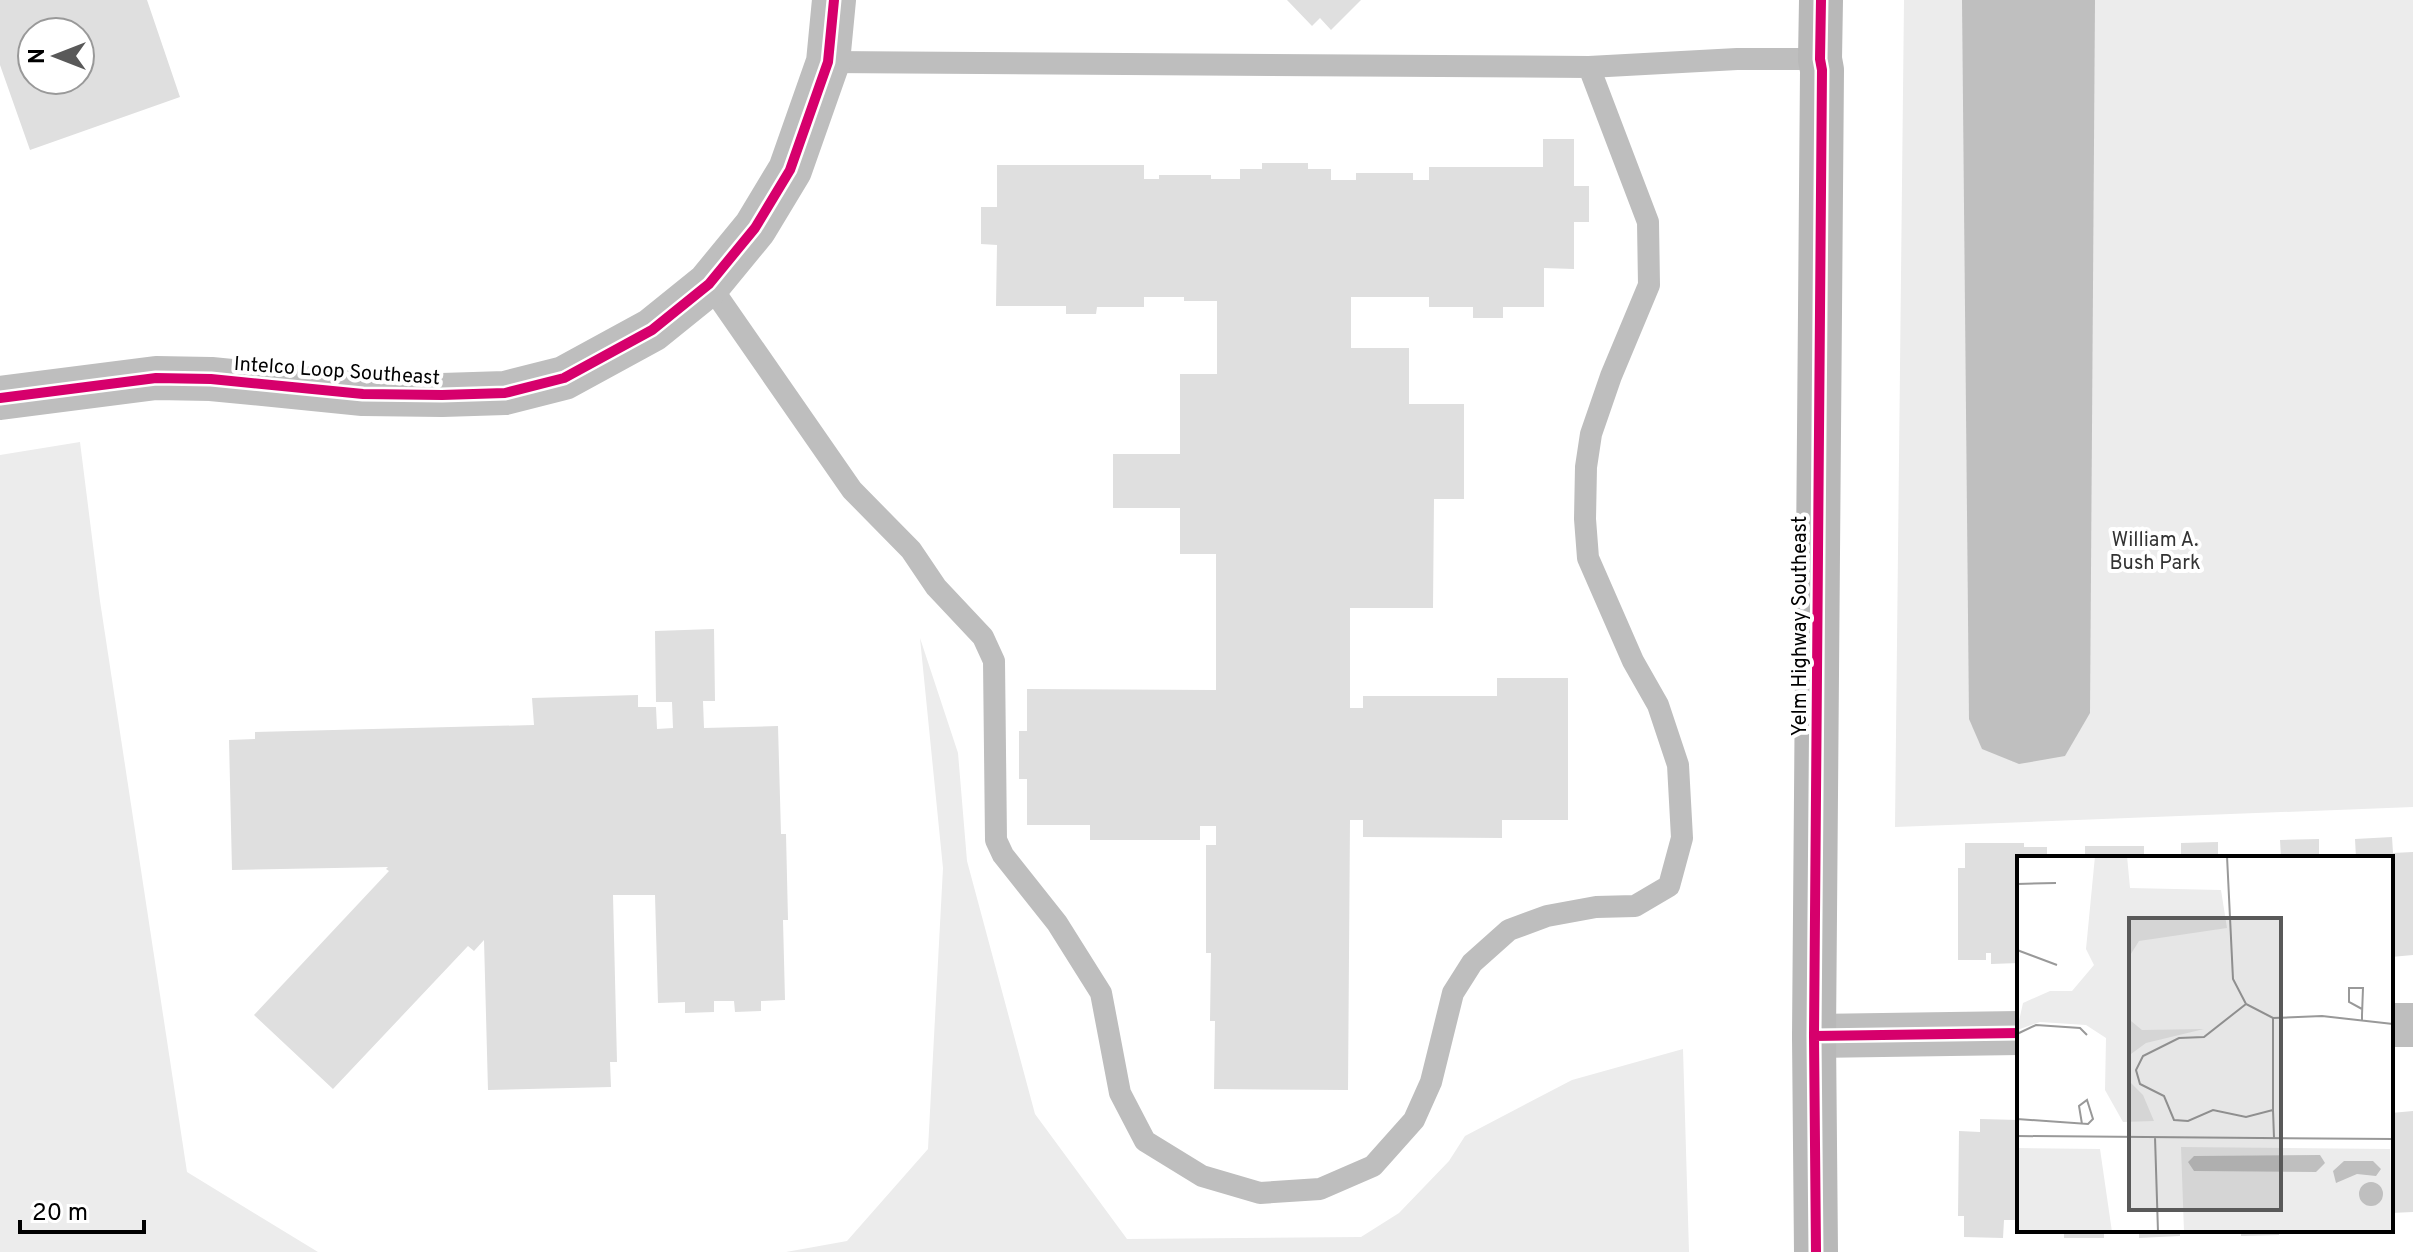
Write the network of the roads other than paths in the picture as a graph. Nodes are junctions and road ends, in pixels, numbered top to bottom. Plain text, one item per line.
1 (834, 0) edge
2 (1821, 0) edge
3 (1820, 59) junction
4 (828, 62) junction
5 (1589, 67) junction
6 (709, 284) junction
7 (0, 398) edge
8 (2017, 1033) edge
9 (1814, 1036) junction
10 (1816, 1252) edge

1 - 4 street, Intelco Loop Southeast
2 - 3 main road, Yelm Highway Southeast
3 - 5 lane
3 - 9 main road, Yelm Highway Southeast
4 - 5 lane
4 - 6 street, Intelco Loop Southeast
5 - 6 lane
6 - 7 street, Intelco Loop Southeast
8 - 9 street
9 - 10 main road, Yelm Highway Southeast

